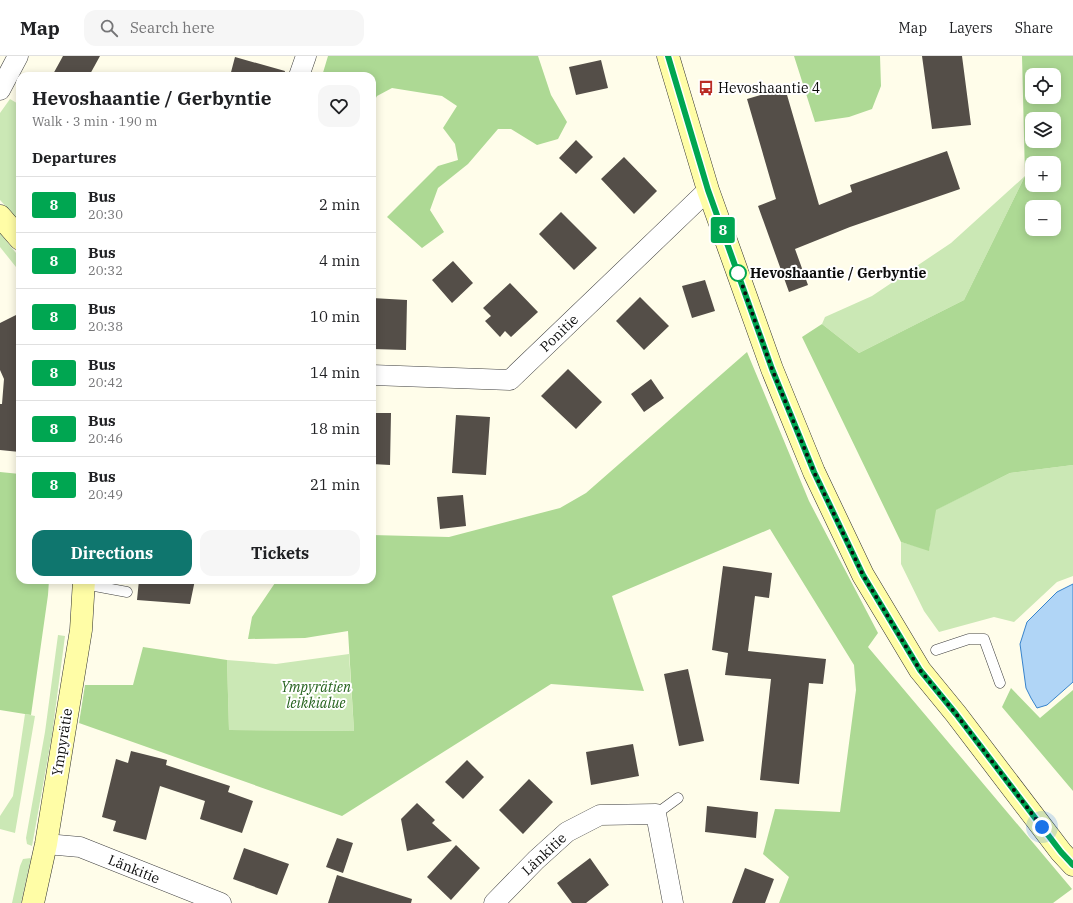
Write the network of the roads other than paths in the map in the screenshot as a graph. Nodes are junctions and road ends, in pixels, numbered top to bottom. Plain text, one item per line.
1 (18, 56) edge
2 (306, 56) edge
3 (668, 56) edge
4 (300, 72) edge
5 (0, 90) edge
6 (708, 190) junction
7 (0, 216) edge
8 (16, 234) edge
9 (376, 375) edge
10 (84, 584) edge
11 (93, 584) edge
12 (127, 592) dead end
13 (936, 650) dead end
14 (1000, 682) dead end
15 (678, 798) dead end
16 (656, 814) junction
17 (46, 844) junction
18 (1073, 864) edge
19 (208, 901) edge
20 (33, 903) edge
21 (494, 903) edge
22 (673, 903) edge

1 - 5 street
2 - 4 street
3 - 6 street
6 - 9 street, Ponitie
6 - 18 street
7 - 8 street
10 - 17 street, Ympyrätie
11 - 12 lane
13 - 14 lane
15 - 16 lane
16 - 21 street, Länkitie
16 - 22 street
17 - 19 street, Länkitie
17 - 20 street, Ympyrätie

